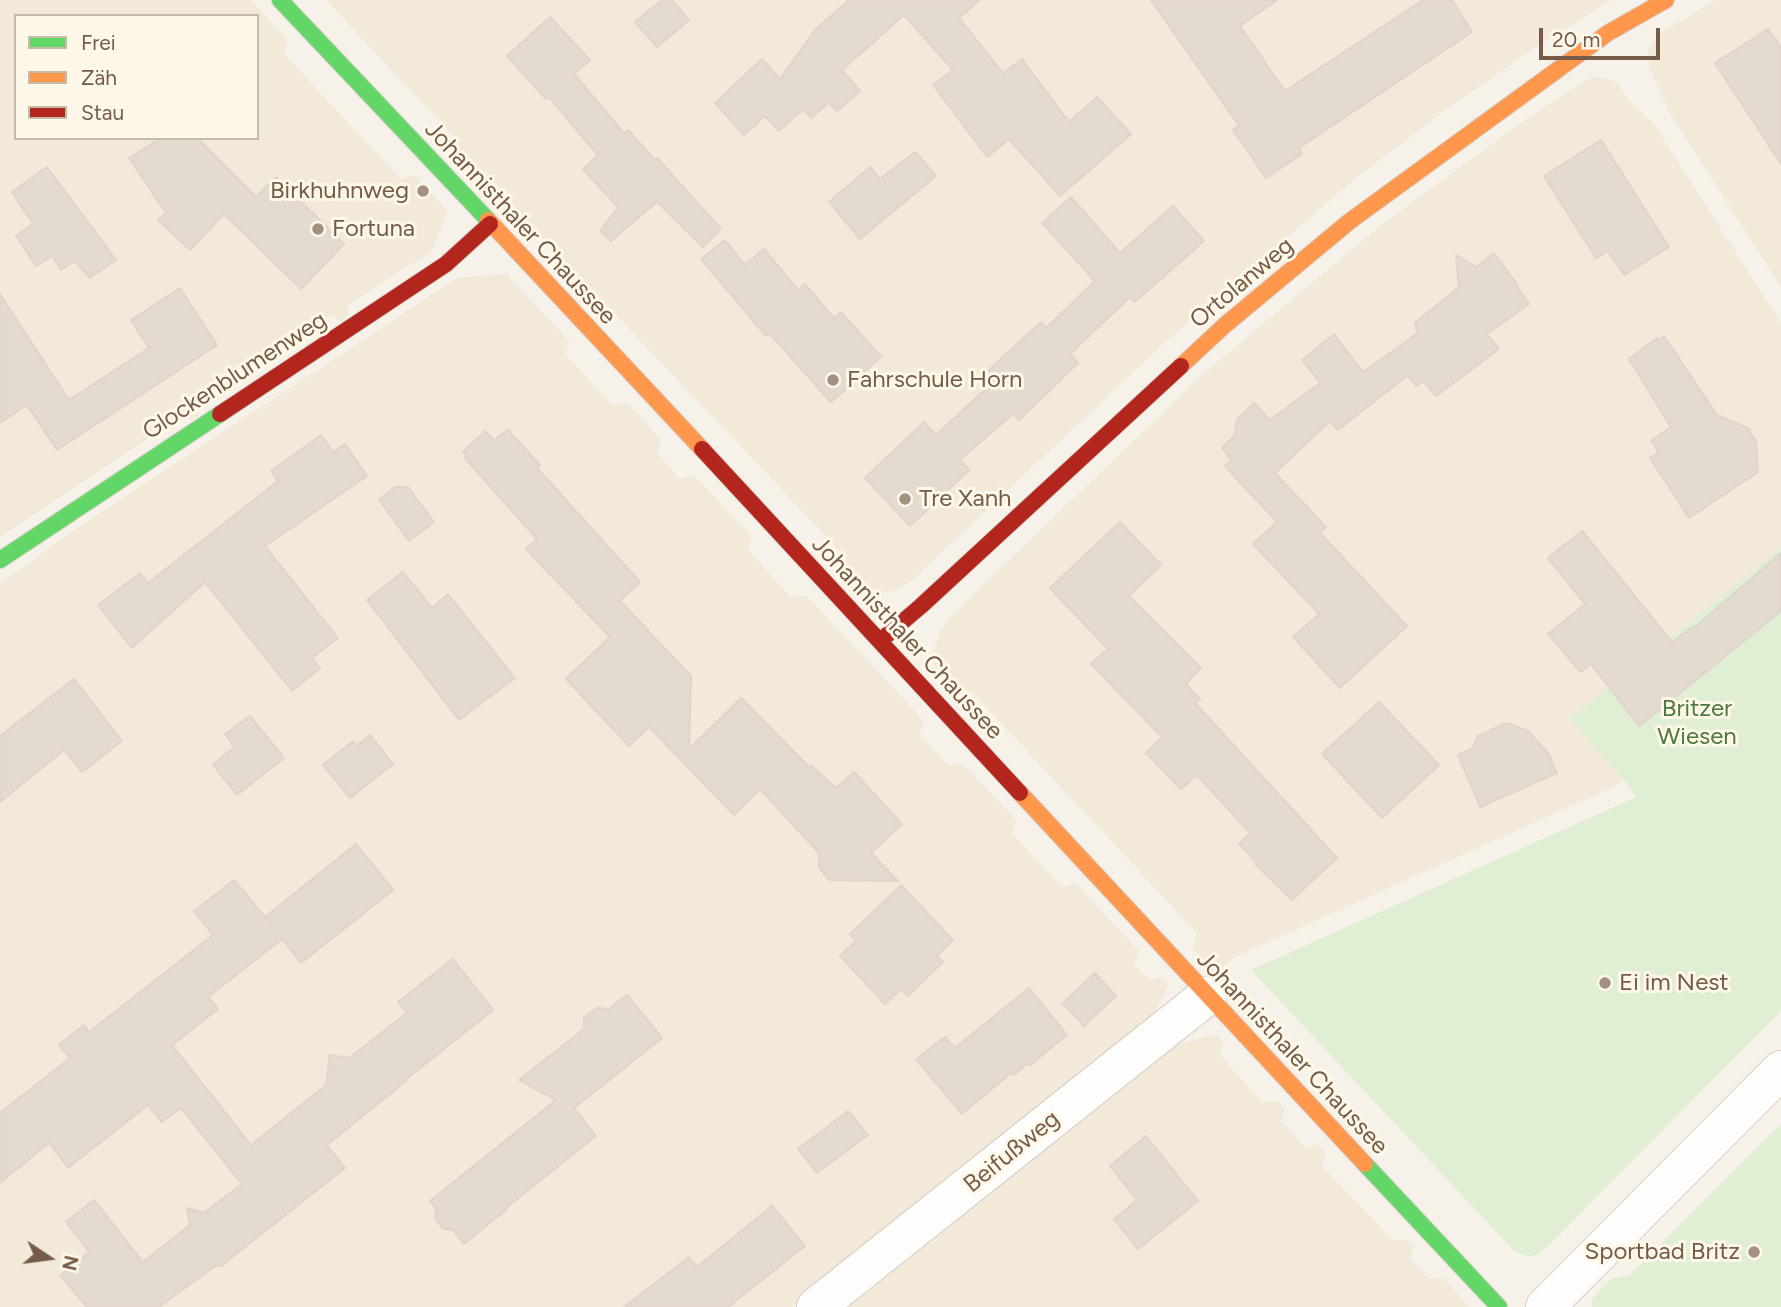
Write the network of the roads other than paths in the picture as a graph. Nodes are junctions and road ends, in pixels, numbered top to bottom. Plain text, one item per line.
1 (280, 0) edge
2 (1666, 0) edge
3 (490, 224) junction
4 (0, 560) edge
5 (880, 641) junction
6 (1207, 996) junction
7 (1781, 1070) edge
8 (816, 1307) edge
9 (1499, 1307) edge
10 (1545, 1307) edge

1 - 3 street, Johannisthaler Chaussee
2 - 5 street, Ortolanweg
3 - 4 street, Glockenblumenweg
3 - 5 street, Johannisthaler Chaussee
5 - 6 street, Johannisthaler Chaussee
6 - 8 street, Beifußweg
6 - 9 street, Johannisthaler Chaussee
7 - 10 street

